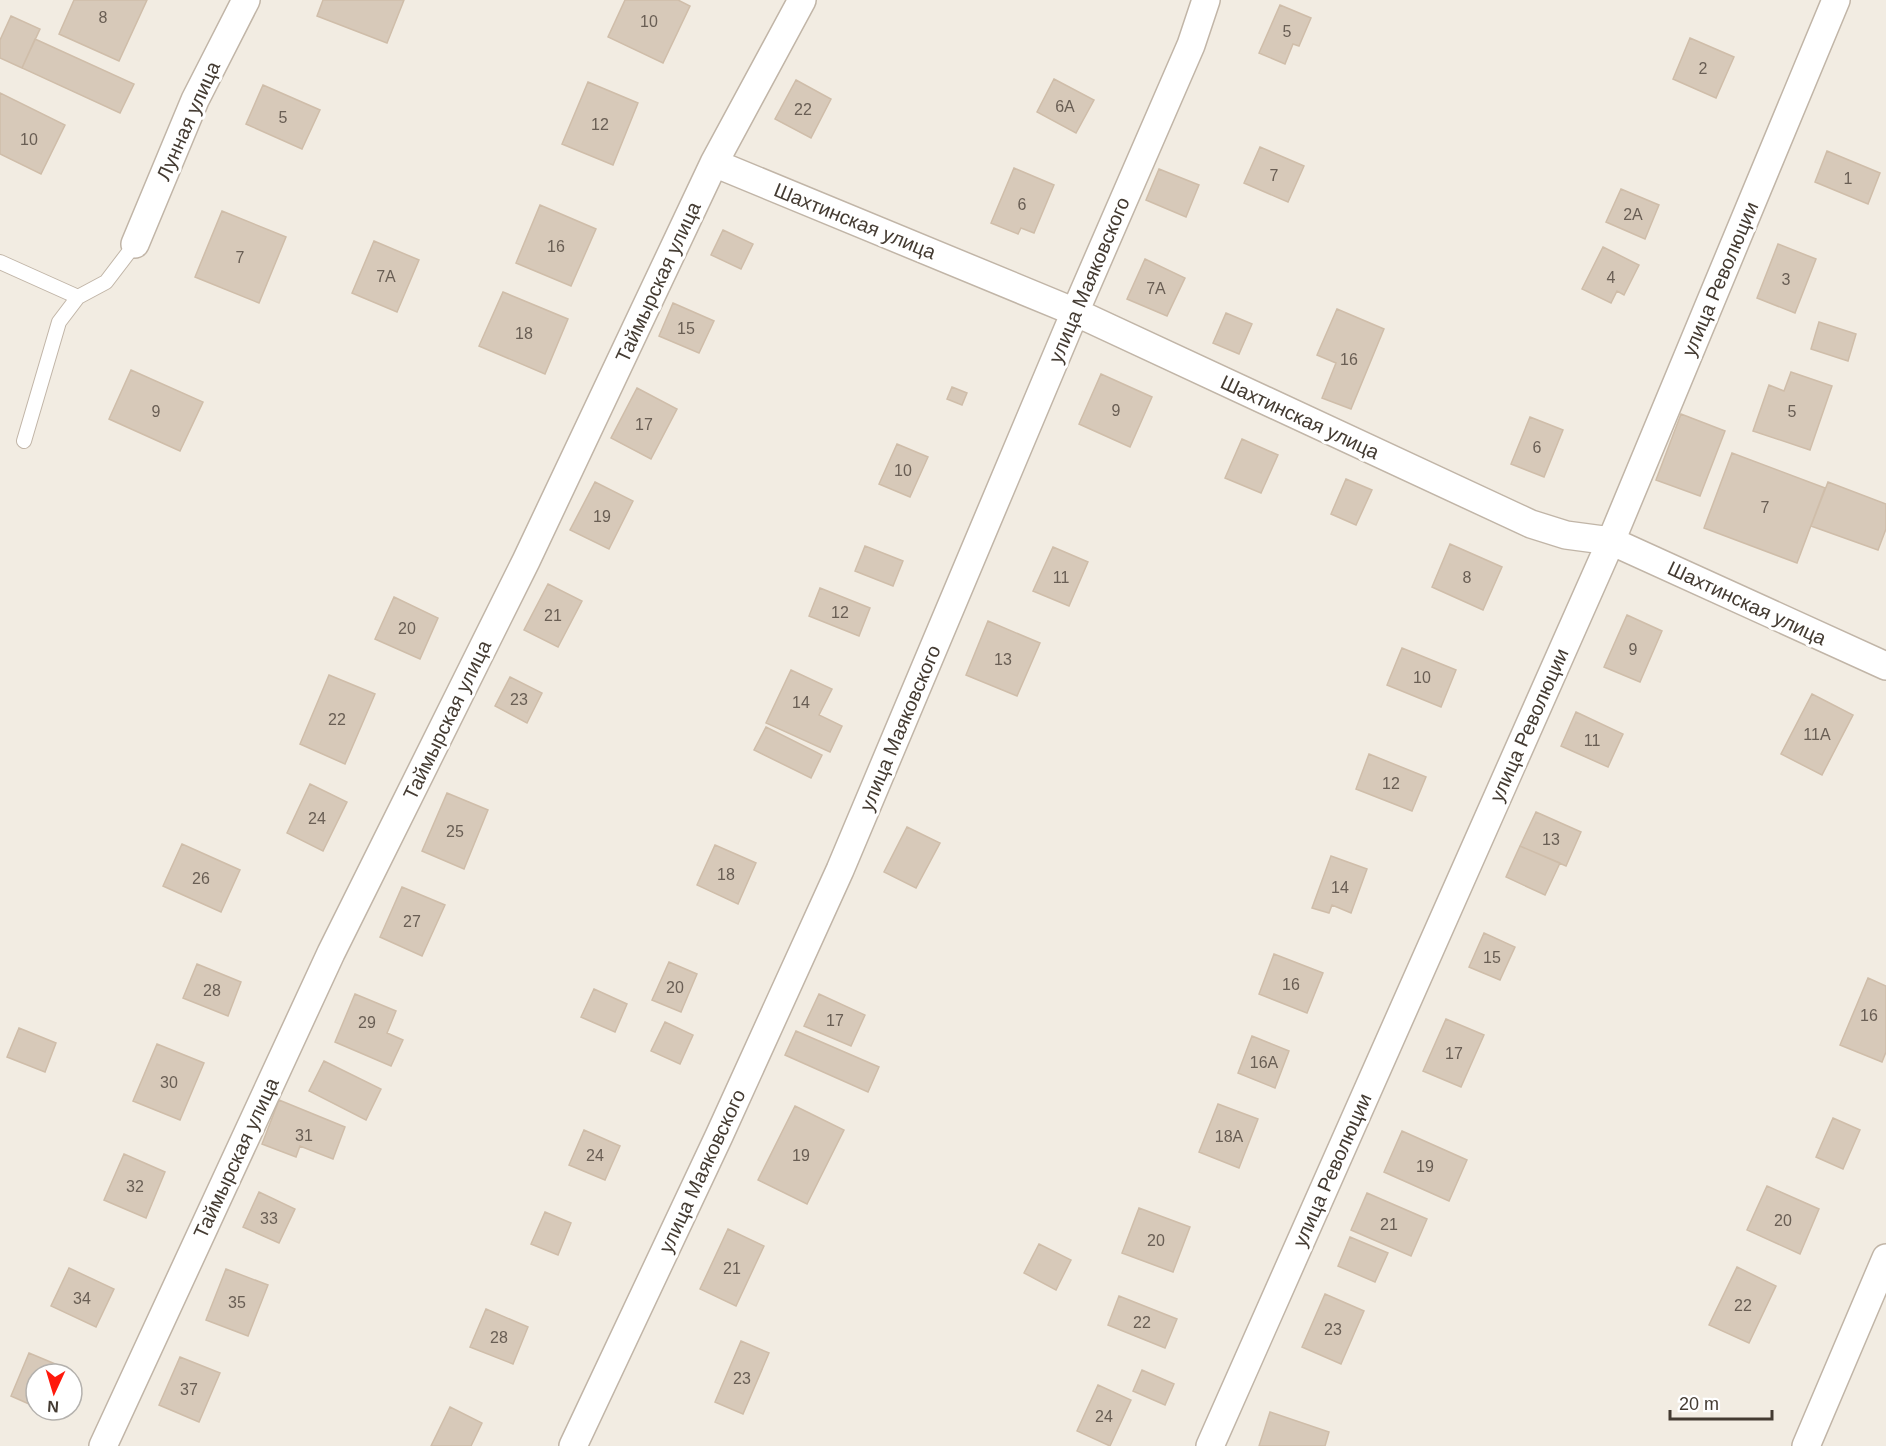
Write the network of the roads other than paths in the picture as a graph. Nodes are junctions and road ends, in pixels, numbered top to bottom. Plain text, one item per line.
1 (246, 0) edge
2 (802, 0) edge
3 (1206, 0) edge
4 (1836, 0) edge
5 (714, 163) junction
6 (135, 244) joint
7 (0, 262) edge
8 (78, 297) junction
9 (1075, 312) junction
10 (24, 441) dead end
11 (1611, 541) junction
12 (1886, 666) edge
13 (1886, 1258) edge
14 (103, 1446) edge
15 (573, 1446) edge
16 (1210, 1446) edge
17 (1806, 1446) edge

1 - 6 street, Лунная улица
2 - 5 street, Таймырская улица
3 - 9 street, улица Маяковского
4 - 11 street, улица Революции
5 - 9 street, Шахтинская улица
5 - 14 street, Таймырская улица
6 - 8 lane
7 - 8 lane
8 - 10 lane
9 - 11 street, Шахтинская улица
9 - 15 street, улица Маяковского
11 - 12 street, Шахтинская улица
11 - 16 street, улица Революции
13 - 17 street

